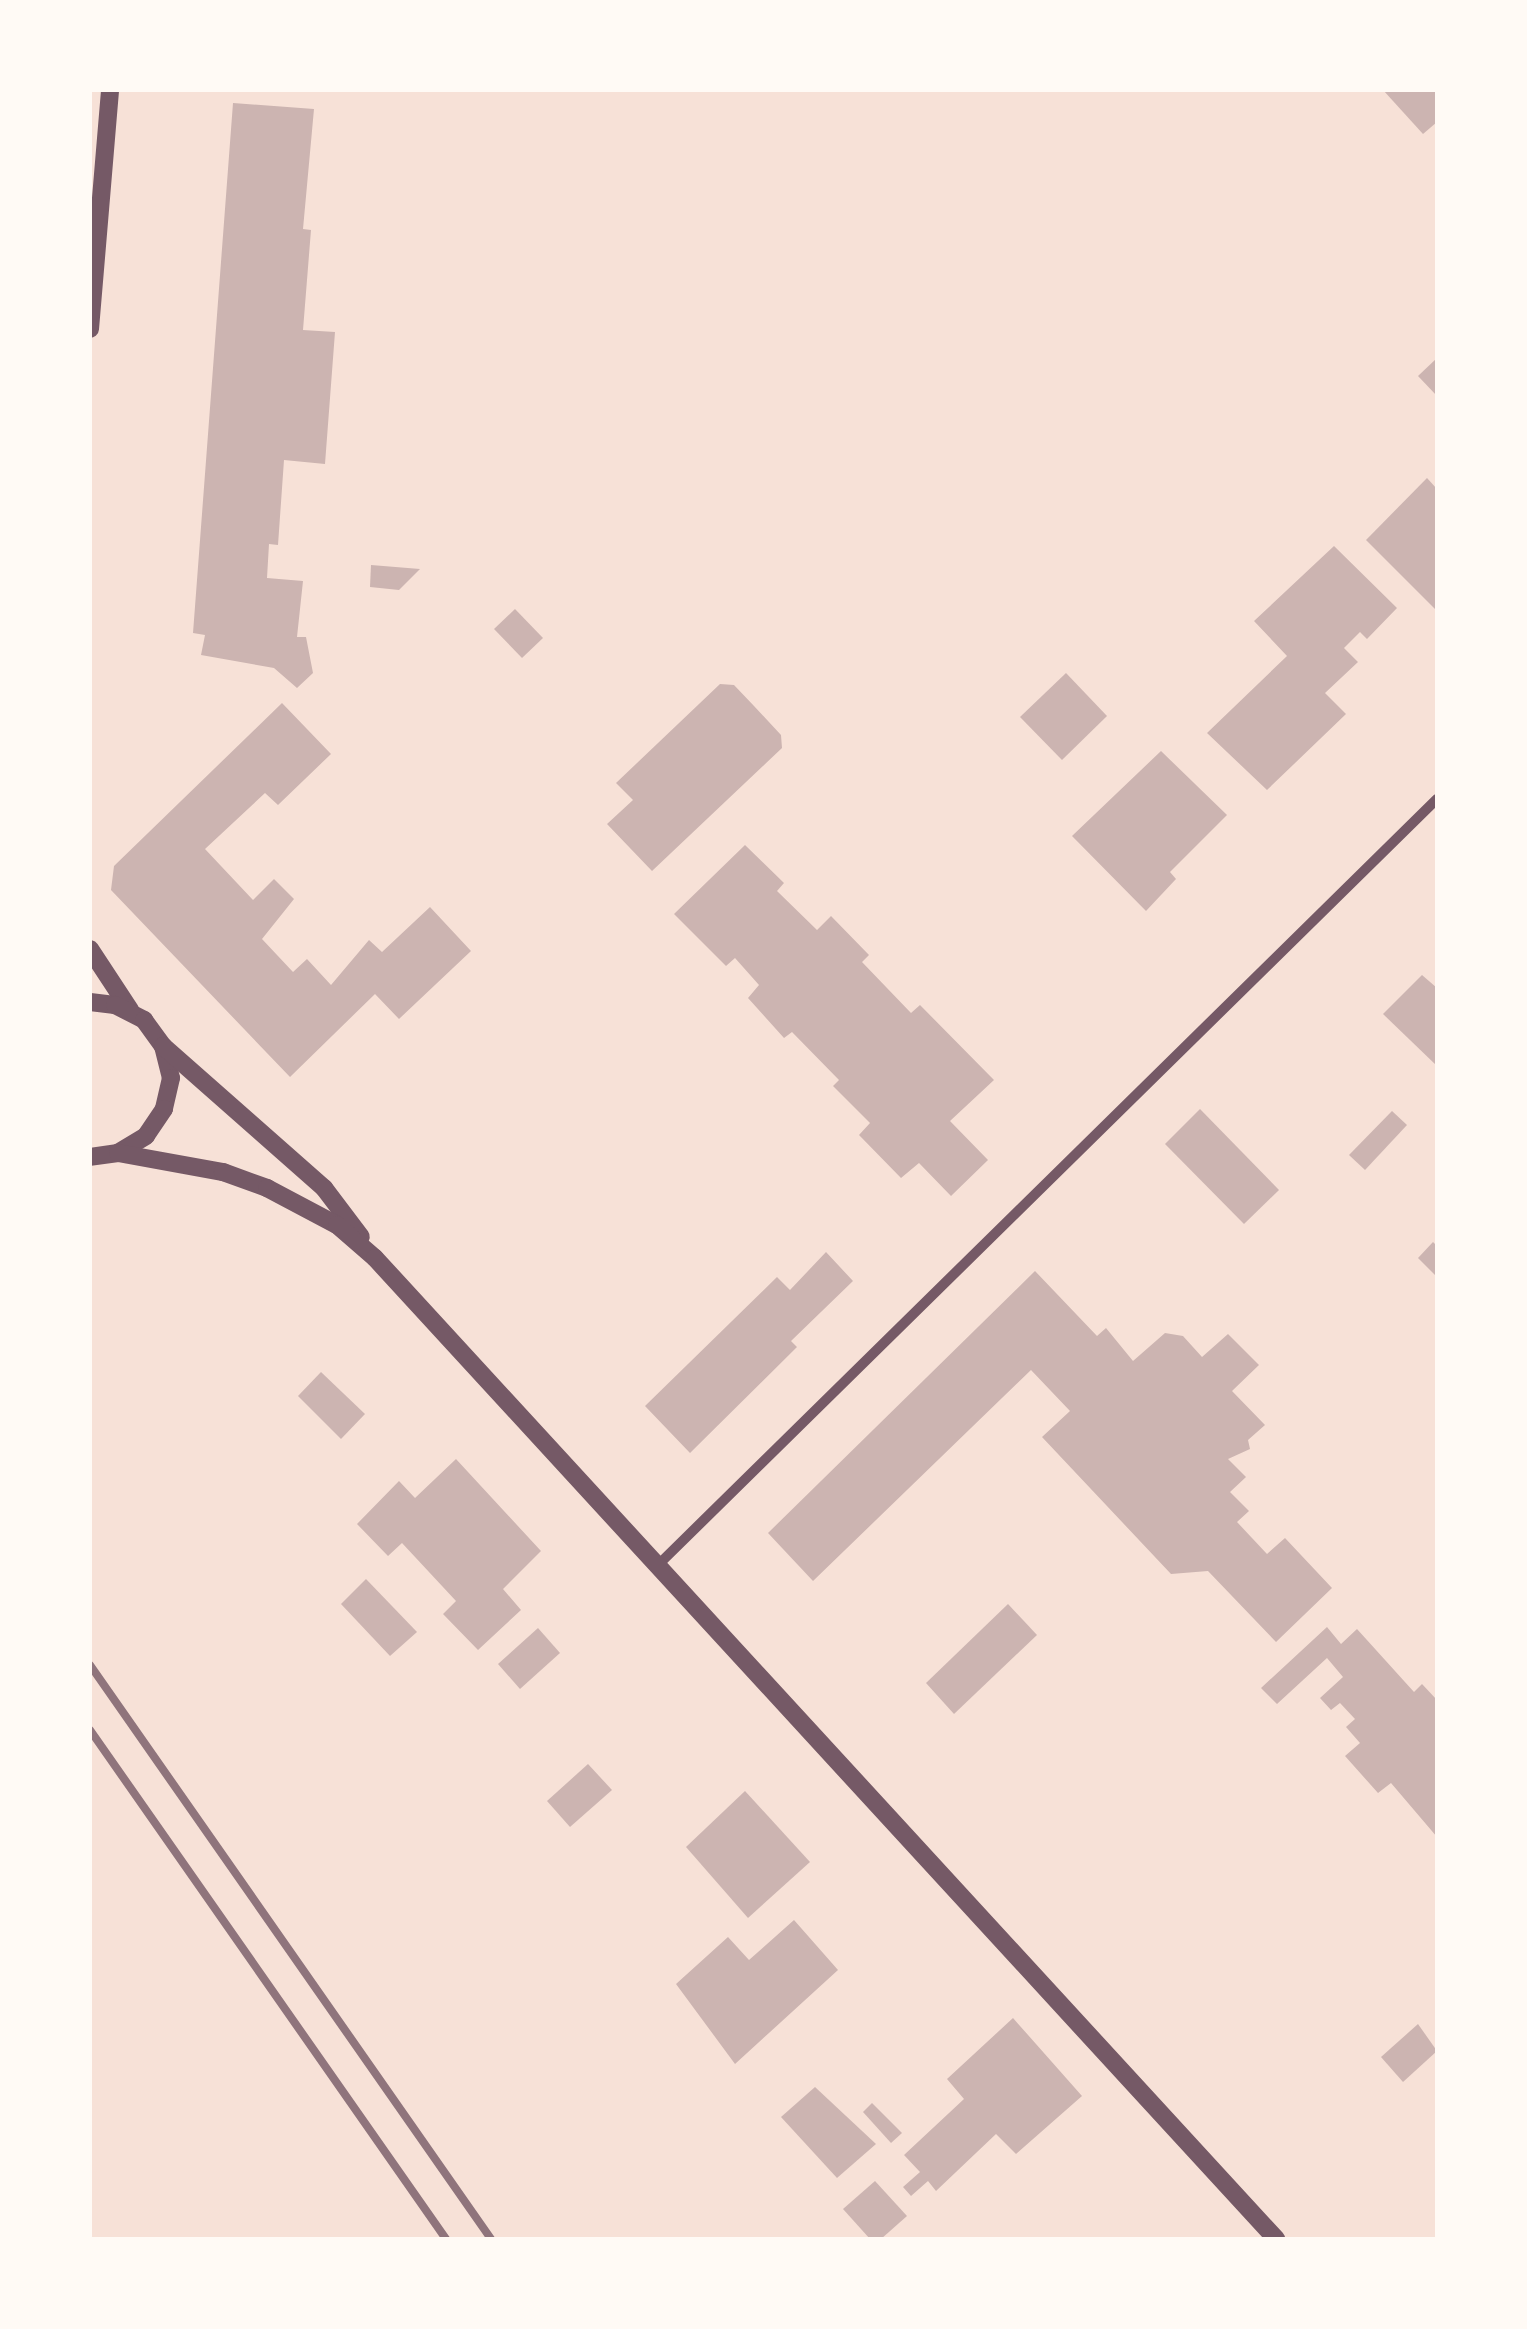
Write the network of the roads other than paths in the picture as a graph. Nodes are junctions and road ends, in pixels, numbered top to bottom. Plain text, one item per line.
1 (110, 90) edge
2 (90, 329) edge
3 (1436, 801) edge
4 (90, 949) edge
5 (90, 1002) edge
6 (130, 1011) junction
7 (163, 1046) junction
8 (118, 1152) junction
9 (90, 1156) edge
10 (375, 1258) junction
11 (657, 1566) junction
12 (1276, 2239) edge

1 - 2 street
3 - 11 street
4 - 6 street
5 - 6 street
6 - 7 street
7 - 8 street
7 - 10 street
8 - 9 street
8 - 10 street
10 - 11 street
11 - 12 street

